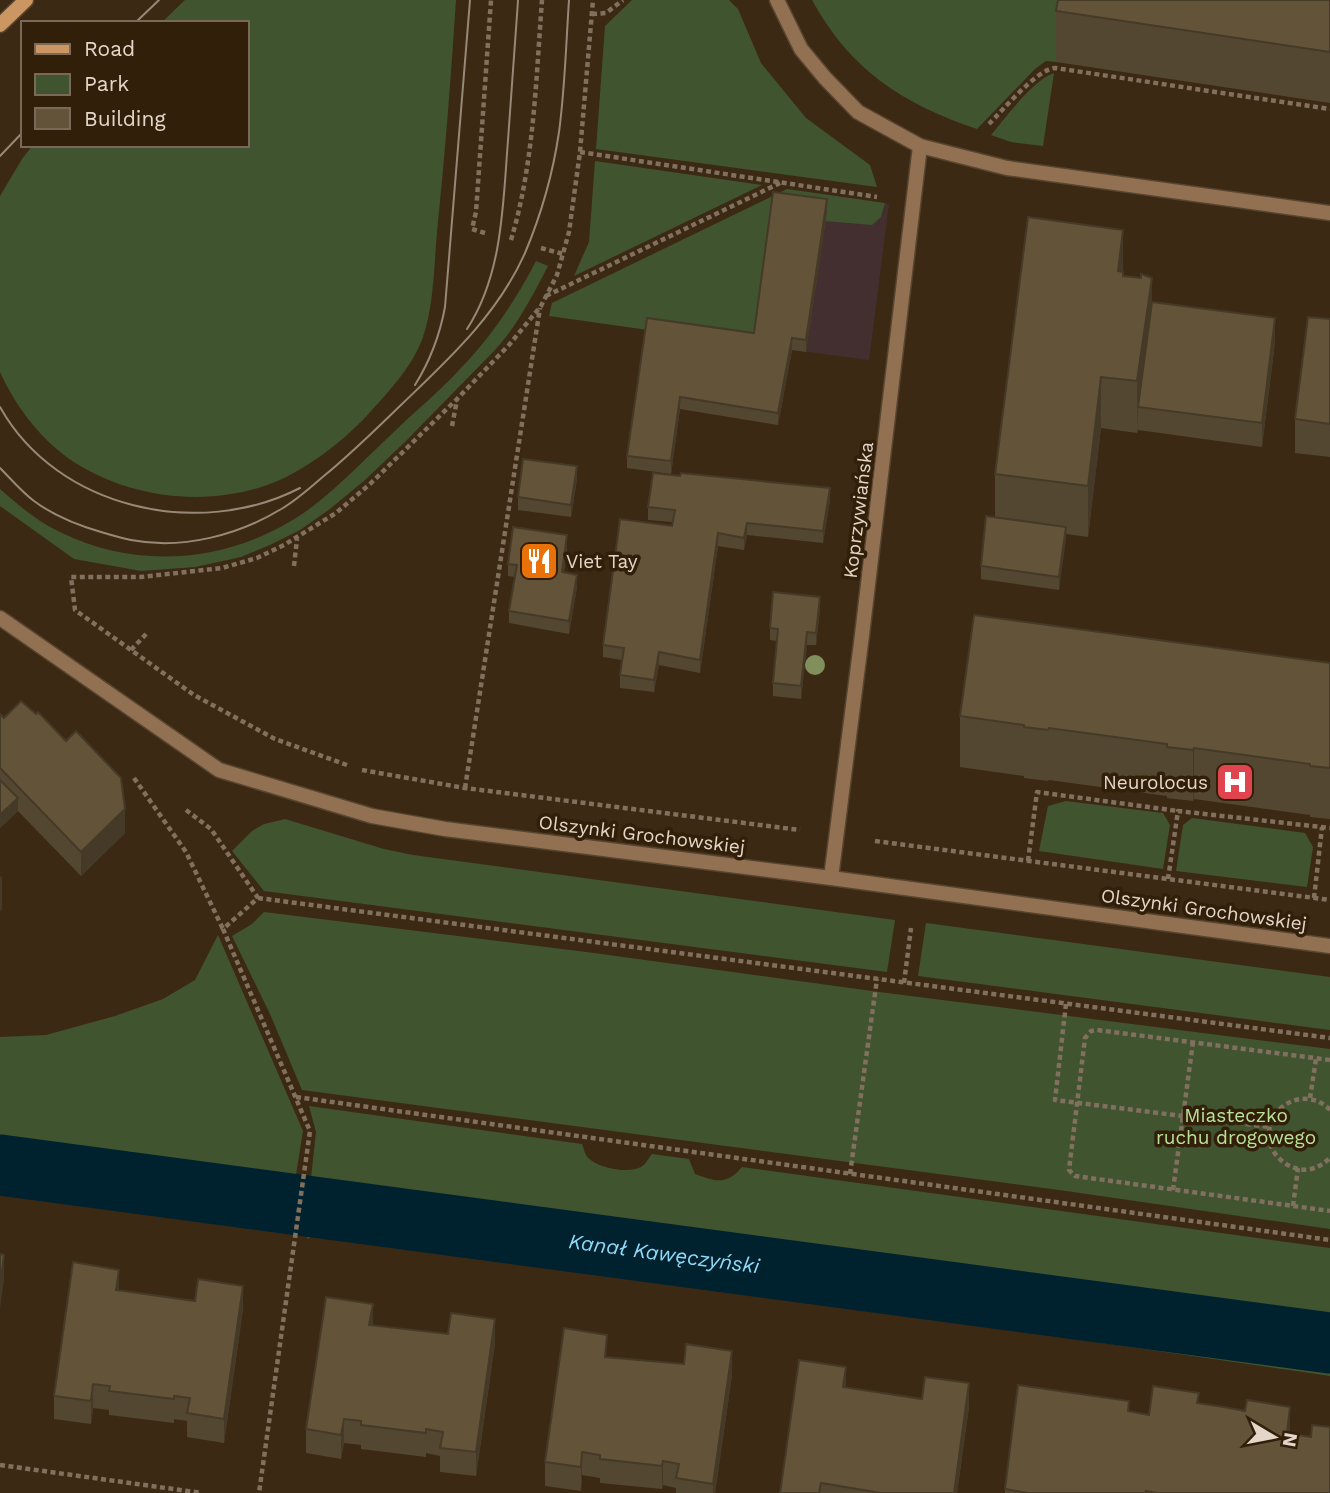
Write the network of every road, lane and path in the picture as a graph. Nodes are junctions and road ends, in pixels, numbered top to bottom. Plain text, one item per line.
1 (26, 0) edge
2 (491, 0) edge
3 (542, 0) edge
4 (593, 0) edge
5 (623, 0) edge
6 (777, 0) edge
7 (592, 14) junction
8 (0, 25) edge
9 (1330, 109) edge
10 (987, 126) dead end
11 (920, 146) junction
12 (580, 152) junction
13 (781, 182) junction
14 (882, 198) dead end
15 (1330, 213) edge
16 (485, 233) dead end
17 (511, 240) dead end
18 (541, 248) dead end
19 (564, 254) junction
20 (545, 296) junction
21 (541, 306) junction
22 (457, 399) junction
23 (452, 426) dead end
24 (297, 538) junction
25 (294, 566) dead end
26 (0, 618) edge
27 (148, 632) dead end
28 (131, 650) junction
29 (134, 778) dead end
30 (465, 788) junction
31 (186, 810) dead end
32 (1178, 811) junction
33 (1322, 827) junction
34 (1330, 828) edge
35 (838, 835) junction
36 (1028, 861) junction
37 (831, 878) junction
38 (1168, 879) junction
39 (258, 898) junction
40 (1314, 898) junction
41 (1330, 900) edge
42 (223, 929) junction
43 (911, 930) dead end
44 (1330, 946) edge
45 (877, 979) junction
46 (904, 983) junction
47 (1066, 1004) junction
48 (1330, 1038) edge
49 (1193, 1042) junction
50 (1316, 1059) junction
51 (1330, 1060) edge
52 (296, 1097) junction
53 (1310, 1098) junction
54 (1078, 1102) junction
55 (1330, 1110) edge
56 (1183, 1115) junction
57 (1270, 1126) junction
58 (1330, 1158) edge
59 (1298, 1168) junction
60 (850, 1174) junction
61 (1172, 1190) junction
62 (1293, 1206) junction
63 (1330, 1211) edge
64 (1330, 1240) edge
65 (0, 1465) edge
66 (202, 1493) edge
67 (259, 1493) edge

1 - 8 main road
2 - 16 path
3 - 17 path
4 - 7 path
5 - 7 path
6 - 11 street
7 - 12 path
9 - 10 path
11 - 15 street
11 - 35 street, Koprzywiańska
12 - 13 path
12 - 19 path
13 - 14 path
13 - 20 path
18 - 19 path
19 - 20 path
20 - 21 path
21 - 22 path
21 - 30 path
22 - 23 path
22 - 24 path
24 - 25 path
24 - 28 path
26 - 37 street, Olszynki Grochowskiej
27 - 28 path
28 - 30 path
29 - 42 path
30 - 35 path
31 - 39 path
32 - 33 path
32 - 36 path
32 - 38 path
33 - 34 path
33 - 40 path
35 - 36 path
35 - 37 street, Koprzywiańska
36 - 38 path
37 - 44 street, Olszynki Grochowskiej
38 - 40 path
39 - 42 path
39 - 45 path
40 - 41 path
42 - 52 path
43 - 46 path
45 - 46 path
45 - 60 path
46 - 47 path
47 - 48 path
47 - 54 path
49 - 50 path
49 - 54 path
49 - 56 path
50 - 51 path
50 - 53 path
52 - 60 path
52 - 67 path
53 - 55 path
53 - 57 path
54 - 56 path
54 - 61 path
56 - 57 path
56 - 61 path
57 - 59 path
58 - 59 path
59 - 62 path
60 - 64 path
61 - 62 path
62 - 63 path
65 - 66 path

